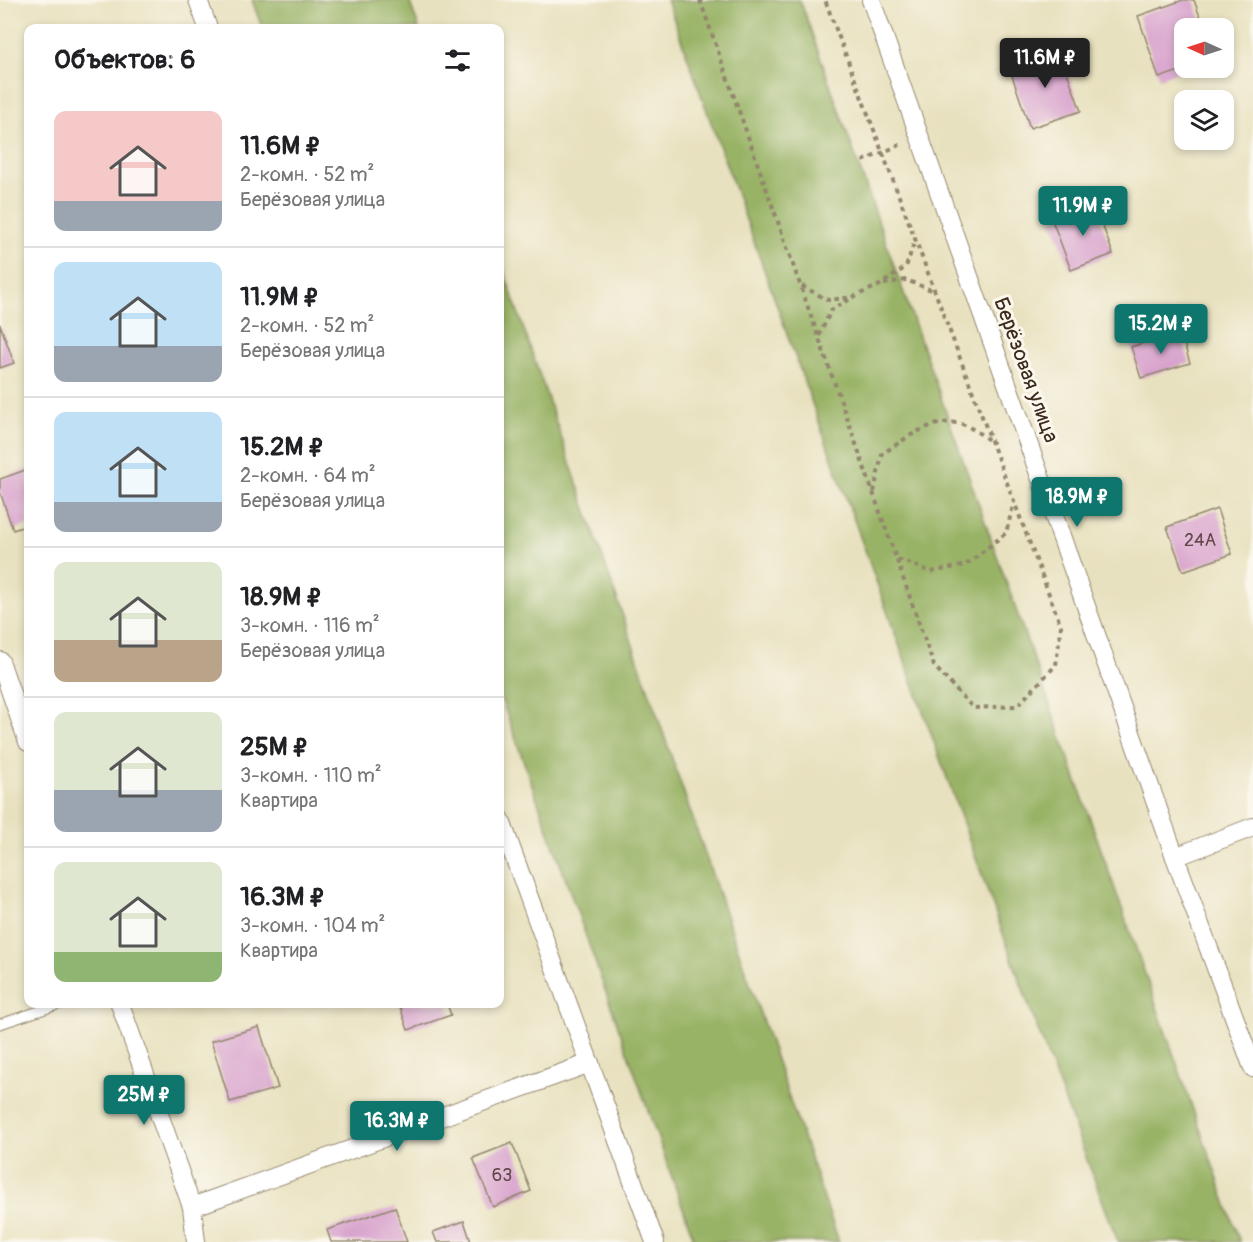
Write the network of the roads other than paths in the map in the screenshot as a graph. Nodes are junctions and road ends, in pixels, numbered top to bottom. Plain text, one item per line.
1 (198, 0) edge
2 (871, 0) edge
3 (207, 24) edge
4 (0, 661) edge
5 (24, 730) edge
6 (1253, 827) edge
7 (504, 829) edge
8 (1175, 857) junction
9 (48, 1008) edge
10 (121, 1008) edge
11 (0, 1024) edge
12 (590, 1063) junction
13 (1253, 1068) edge
14 (192, 1207) junction
15 (196, 1242) edge
16 (655, 1242) edge

1 - 3 street
2 - 8 street, Берёзовая улица
4 - 5 street
6 - 8 street
7 - 12 street
8 - 13 street, Берёзовая улица
9 - 11 lane
10 - 14 street
12 - 14 street
12 - 16 street
14 - 15 street

